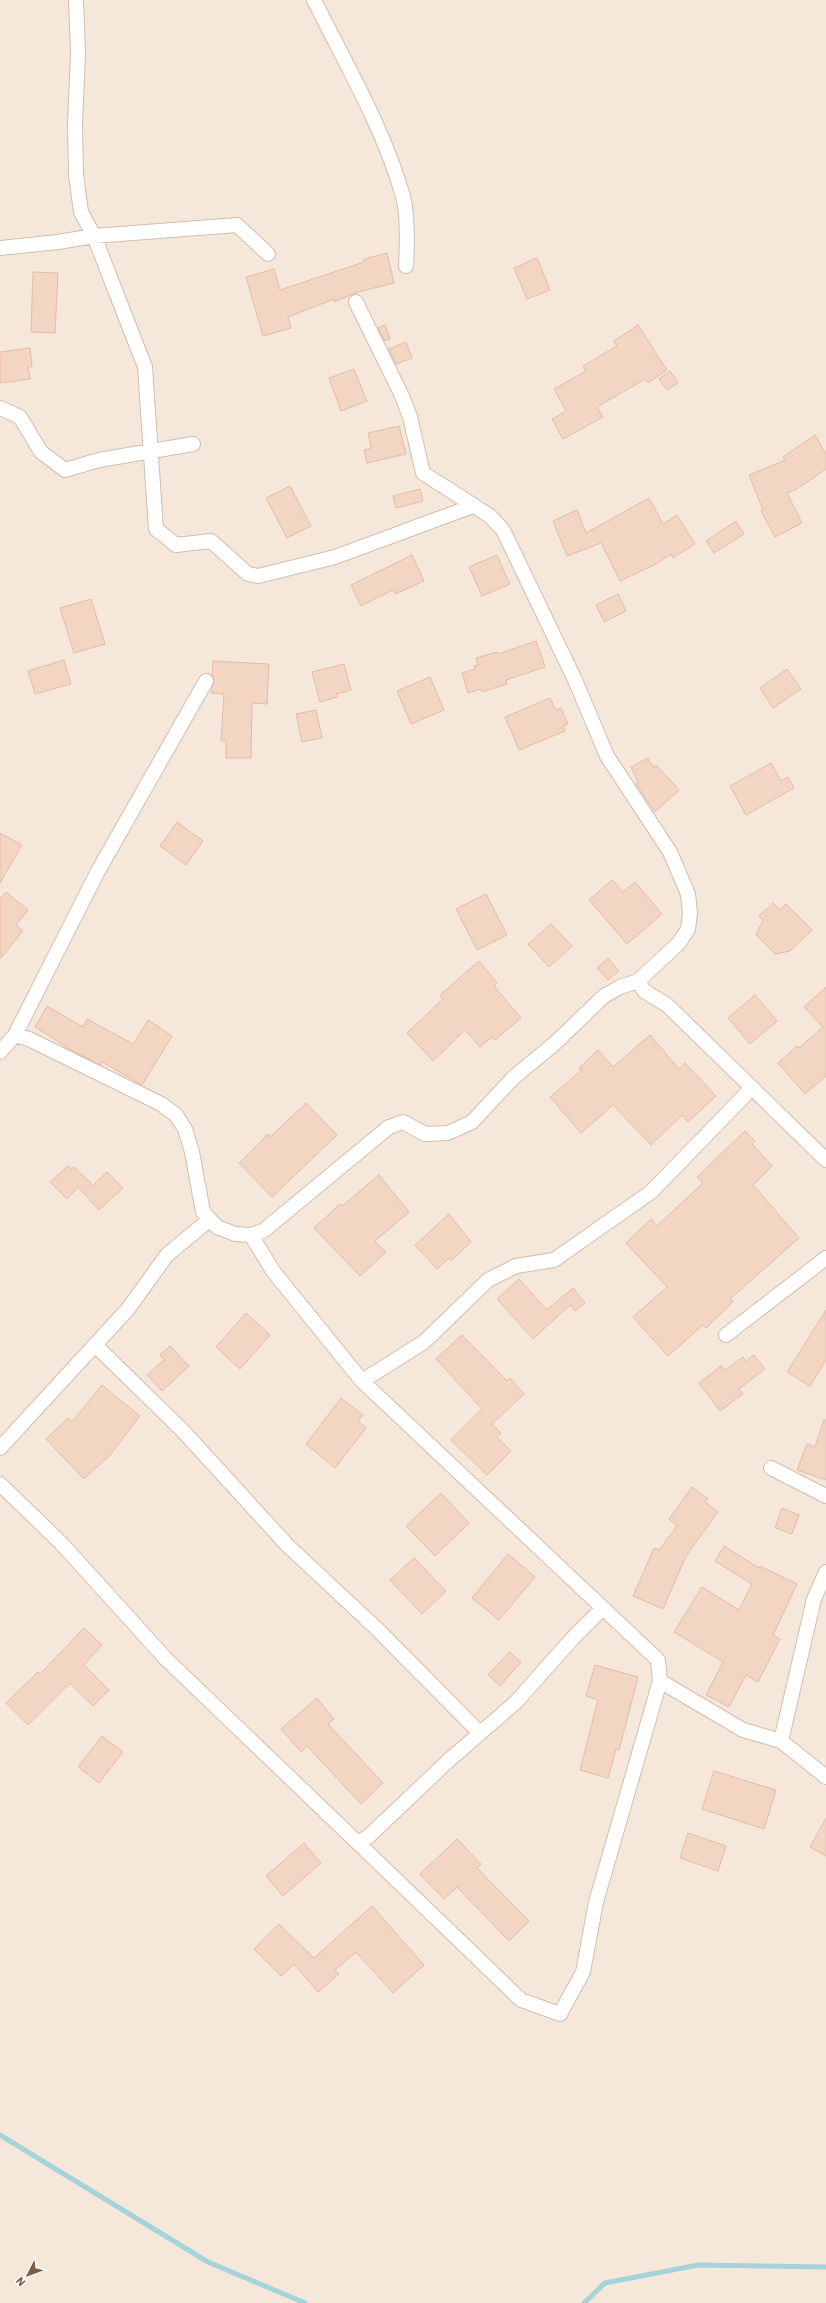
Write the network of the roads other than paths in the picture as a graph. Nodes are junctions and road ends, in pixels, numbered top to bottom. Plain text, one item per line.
1 (76, 0) edge
2 (314, 0) edge
3 (94, 236) junction
4 (0, 248) edge
5 (268, 254) dead end
6 (406, 266) dead end
7 (356, 302) dead end
8 (0, 408) edge
9 (193, 444) dead end
10 (152, 451) junction
11 (474, 506) junction
12 (206, 681) dead end
13 (638, 982) junction
14 (15, 1035) junction
15 (0, 1052) edge
16 (751, 1089) junction
17 (826, 1160) edge
18 (209, 1220) junction
19 (251, 1235) junction
20 (826, 1258) edge
21 (726, 1335) dead end
22 (95, 1345) junction
23 (362, 1381) junction
24 (0, 1448) edge
25 (770, 1468) dead end
26 (0, 1484) edge
27 (826, 1496) edge
28 (826, 1572) edge
29 (603, 1608) junction
30 (660, 1681) junction
31 (480, 1734) junction
32 (781, 1740) junction
33 (826, 1778) edge
34 (358, 1843) junction

1 - 3 street
2 - 6 street
3 - 4 street
3 - 5 street
3 - 10 street
7 - 11 street
8 - 10 street
9 - 10 street
10 - 11 street
11 - 13 street
12 - 14 street
13 - 16 street
13 - 19 street
14 - 15 street
14 - 18 street
16 - 17 street
16 - 23 street
18 - 19 street
18 - 22 street
19 - 23 street
20 - 21 street
22 - 24 street
22 - 31 street
23 - 29 street
25 - 27 street
26 - 34 street
28 - 32 street
29 - 30 street
29 - 31 street
30 - 32 street
30 - 34 street
31 - 34 street
32 - 33 street

